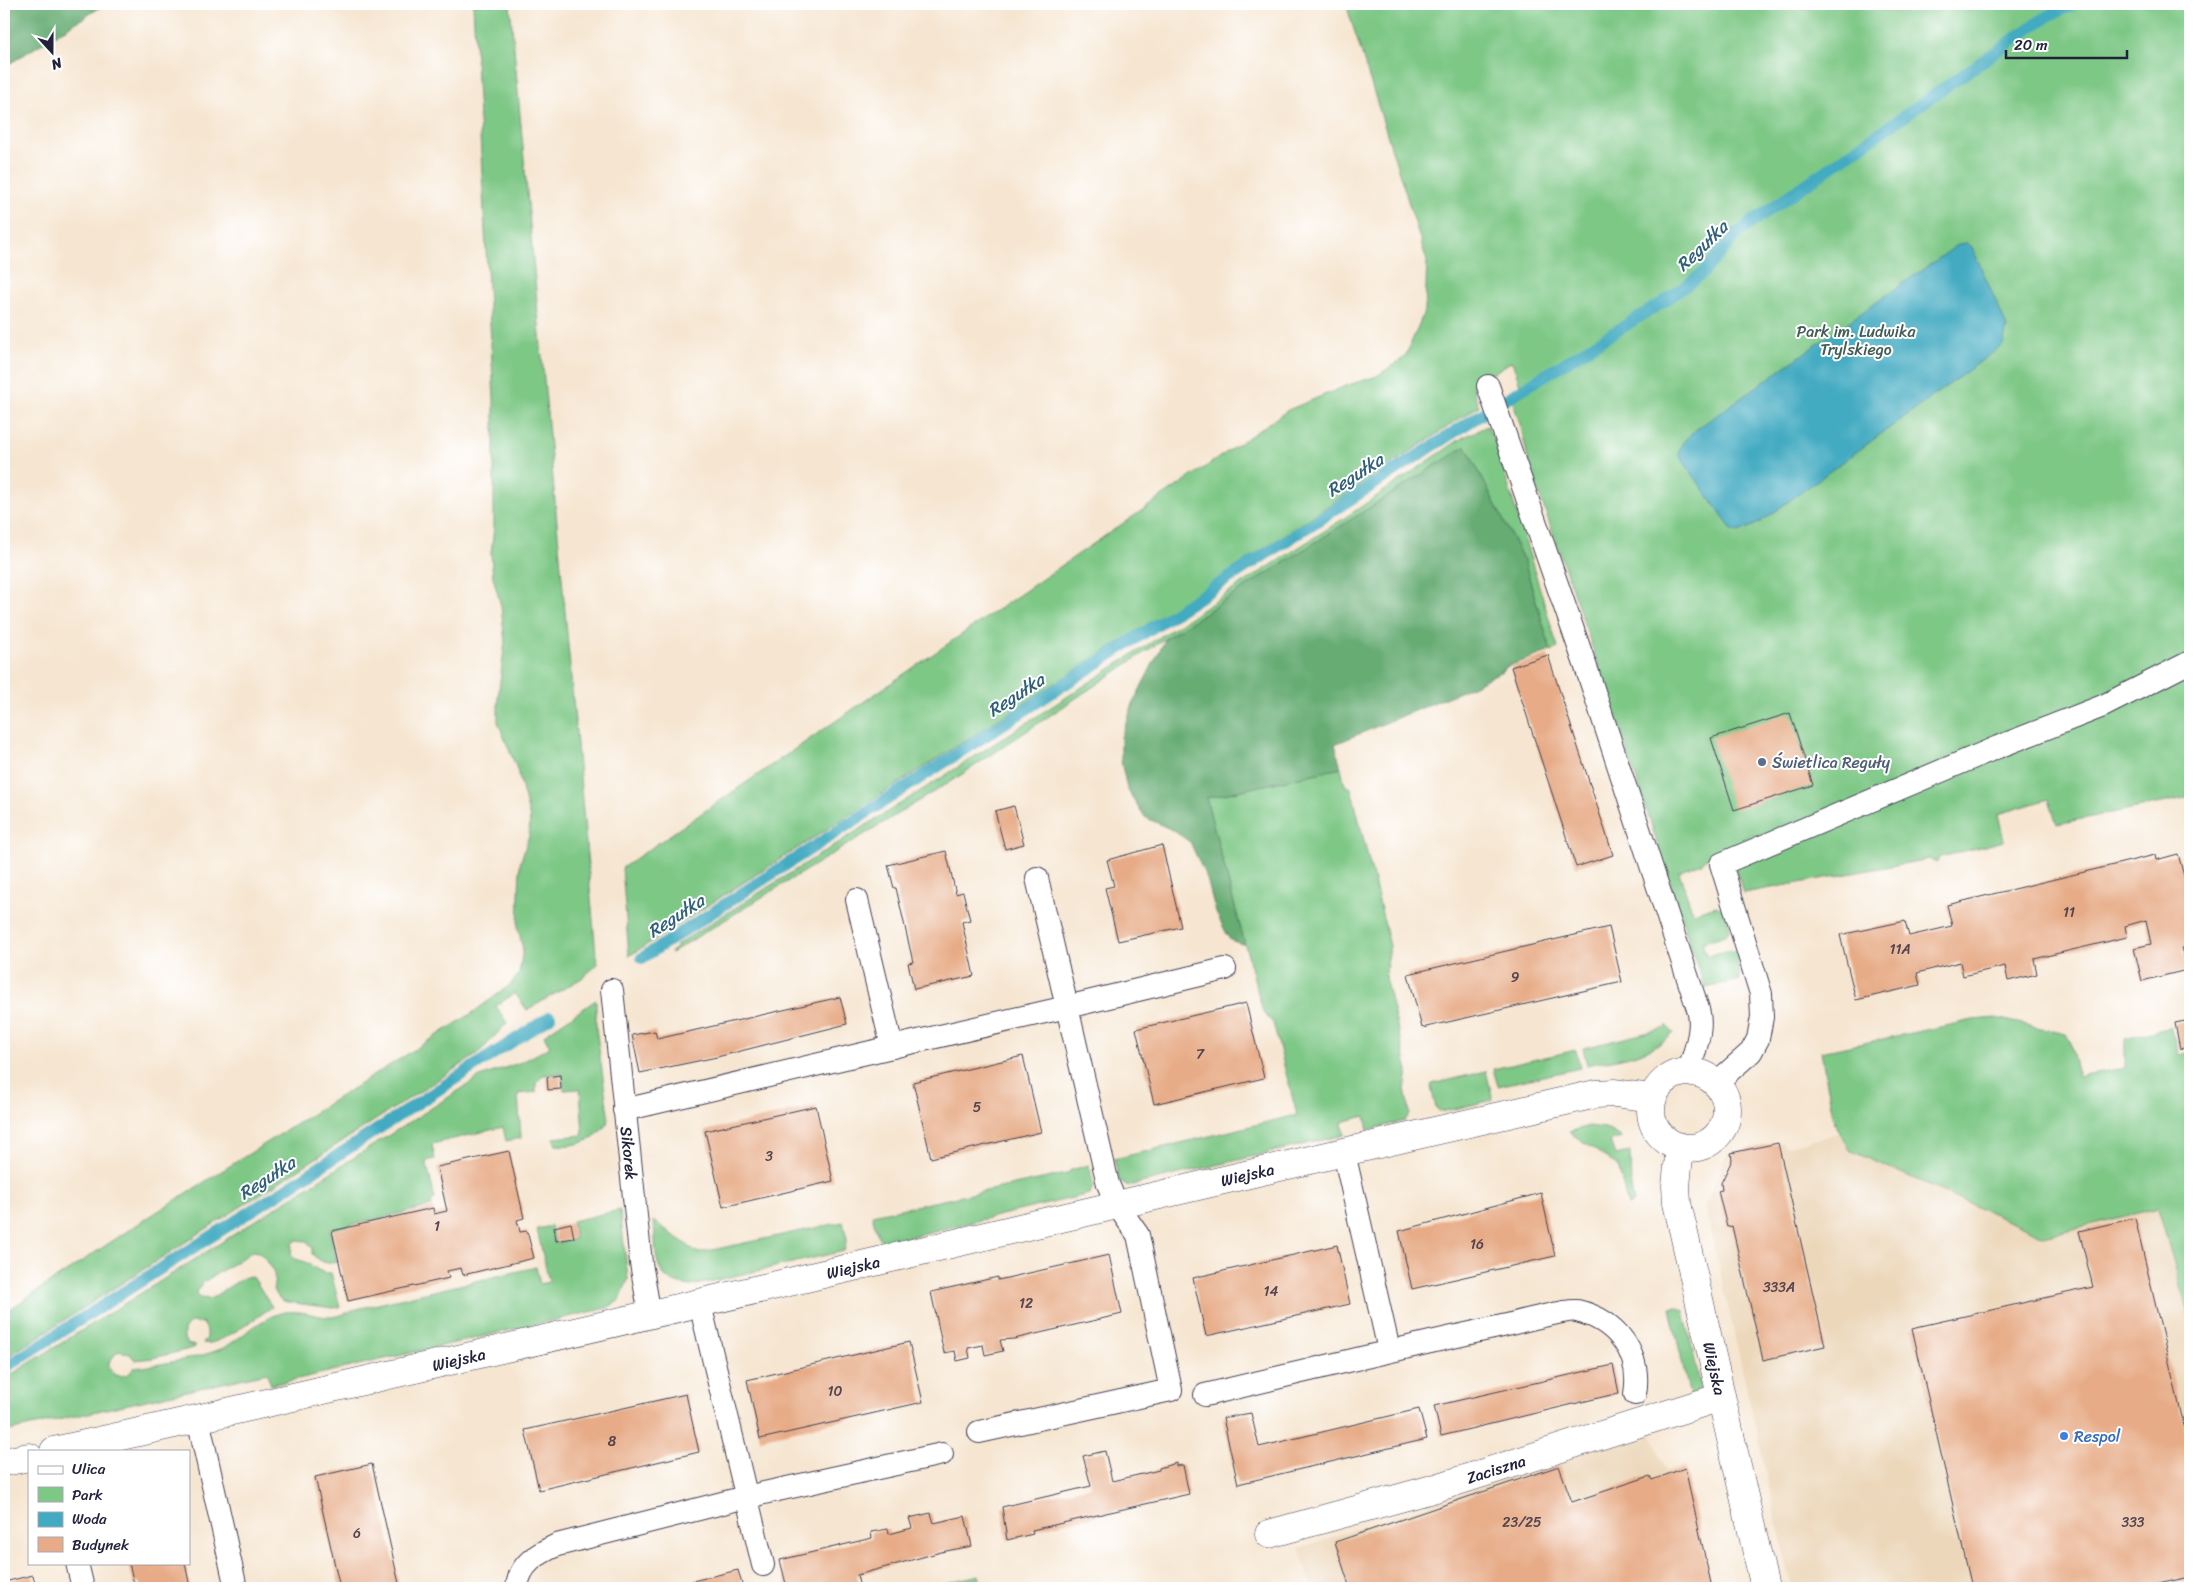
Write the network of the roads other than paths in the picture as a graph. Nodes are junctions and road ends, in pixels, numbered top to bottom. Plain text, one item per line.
1 (1488, 386) dead end
2 (2190, 662) edge
3 (1037, 878) dead end
4 (857, 900) dead end
5 (1225, 970) dead end
6 (612, 990) dead end
7 (1067, 1007) junction
8 (892, 1047) junction
9 (1689, 1072) junction
10 (1716, 1083) junction
11 (1652, 1098) junction
12 (624, 1110) junction
13 (1680, 1147) junction
14 (1344, 1153) junction
15 (1118, 1206) junction
16 (700, 1304) junction
17 (650, 1316) junction
18 (1389, 1350) junction
19 (1635, 1394) dead end
20 (1204, 1395) dead end
21 (1721, 1397) junction
22 (198, 1419) junction
23 (979, 1432) dead end
24 (58, 1450) edge
25 (942, 1454) dead end
26 (28, 1456) edge
27 (4, 1462) edge
28 (746, 1498) junction
29 (1269, 1534) dead end
30 (77, 1564) edge
31 (763, 1565) dead end
32 (83, 1588) edge
33 (236, 1588) edge
34 (517, 1588) edge
35 (1765, 1588) edge

1 - 9 lane
2 - 10 lane
3 - 7 lane
4 - 8 lane
5 - 7 lane
6 - 12 lane, Sikorek
7 - 8 lane
7 - 15 lane
8 - 12 lane
9 - 10 street
9 - 11 street
10 - 13 street
11 - 13 street
11 - 14 street, Wiejska
12 - 17 lane, Sikorek
13 - 21 street, Wiejska
14 - 15 street, Wiejska
14 - 18 lane
15 - 16 street, Wiejska
15 - 23 lane
16 - 17 street, Wiejska
16 - 28 lane
17 - 22 street, Wiejska
18 - 19 lane
18 - 20 lane
21 - 29 street, Zaciszna
21 - 35 street, Wiejska
22 - 24 street, Wiejska
22 - 33 lane
25 - 28 lane
26 - 27 street
28 - 31 lane
28 - 34 lane
30 - 32 lane

